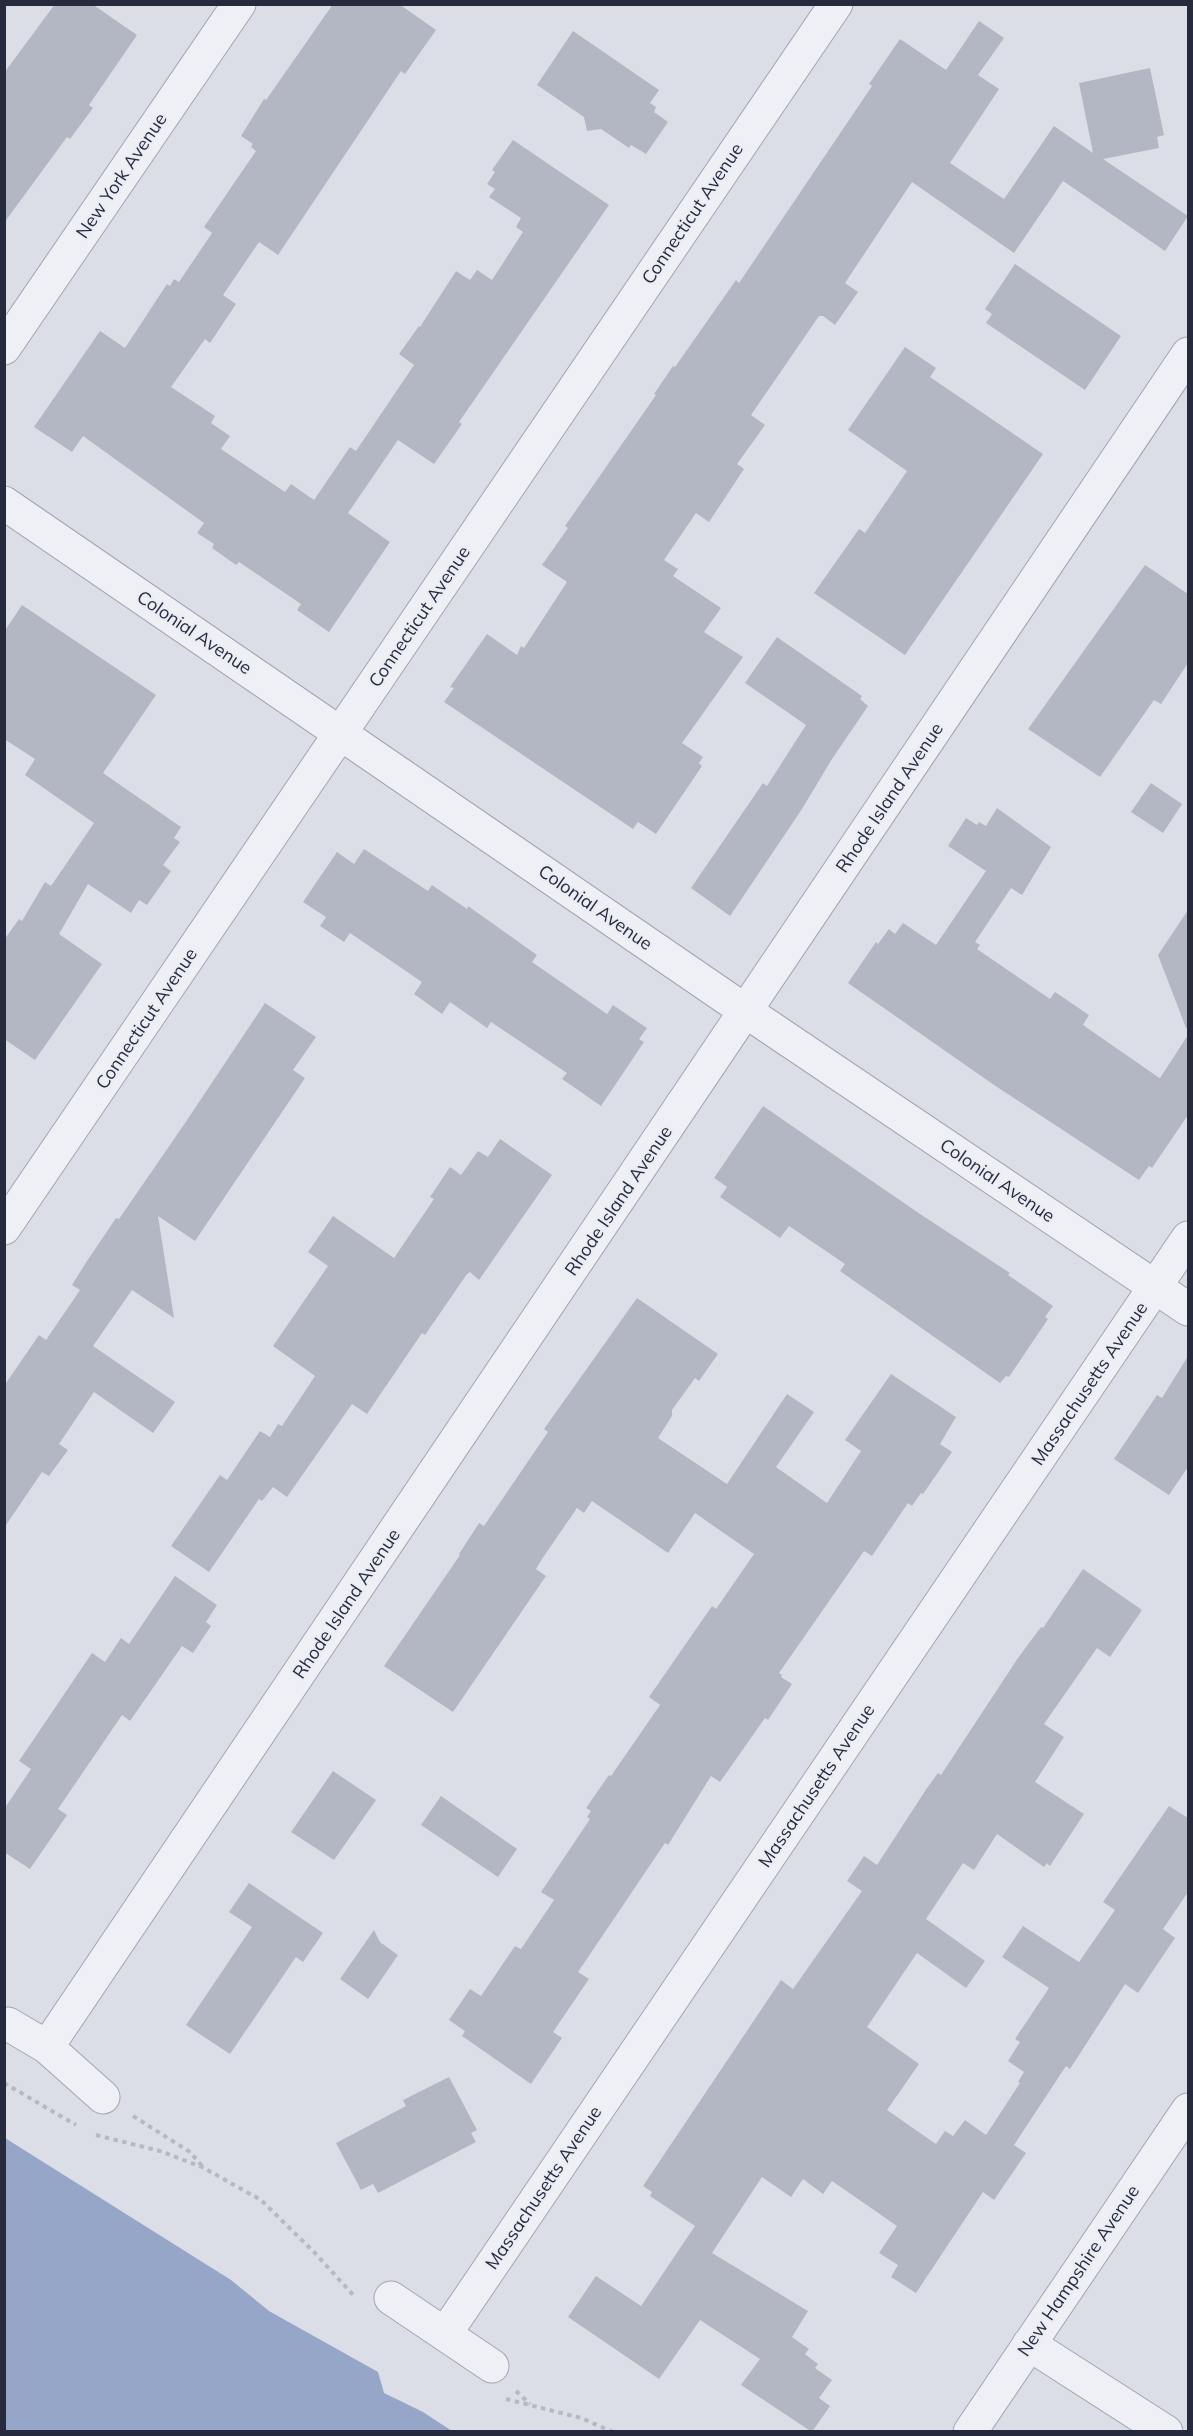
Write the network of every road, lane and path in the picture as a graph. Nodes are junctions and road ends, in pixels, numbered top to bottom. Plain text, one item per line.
1 (239, 4) edge
2 (836, 4) edge
3 (4, 348) edge
4 (1188, 354) edge
5 (4, 503) edge
6 (341, 733) junction
7 (747, 1012) junction
8 (4, 1228) edge
9 (1188, 1238) edge
10 (1155, 1287) junction
11 (1188, 1309) edge
12 (8, 2024) dead end
13 (47, 2047) junction
14 (4, 2083) edge
15 (103, 2097) joint
16 (1188, 2110) edge
17 (81, 2128) dead end
18 (91, 2134) dead end
19 (202, 2167) junction
20 (391, 2298) dead end
21 (358, 2300) dead end
22 (445, 2334) junction
23 (1029, 2344) junction
24 (492, 2366) dead end
25 (498, 2397) dead end
26 (613, 2432) edge
27 (970, 2432) edge
28 (1166, 2432) edge

1 - 3 street, New York Avenue
2 - 6 street, Connecticut Avenue
4 - 7 street, Rhode Island Avenue
5 - 6 street, Colonial Avenue
6 - 7 street, Colonial Avenue
6 - 8 street, Connecticut Avenue
7 - 10 street, Colonial Avenue
7 - 13 street, Rhode Island Avenue
9 - 10 street, Massachusetts Avenue
10 - 11 street, Colonial Avenue
10 - 22 street, Massachusetts Avenue
12 - 13 street
13 - 15 street
14 - 17 path
15 - 19 path
16 - 23 street, New Hampshire Avenue
18 - 19 path
19 - 21 path
20 - 22 street
22 - 24 street
23 - 27 street, New Hampshire Avenue
23 - 28 street
25 - 26 path

